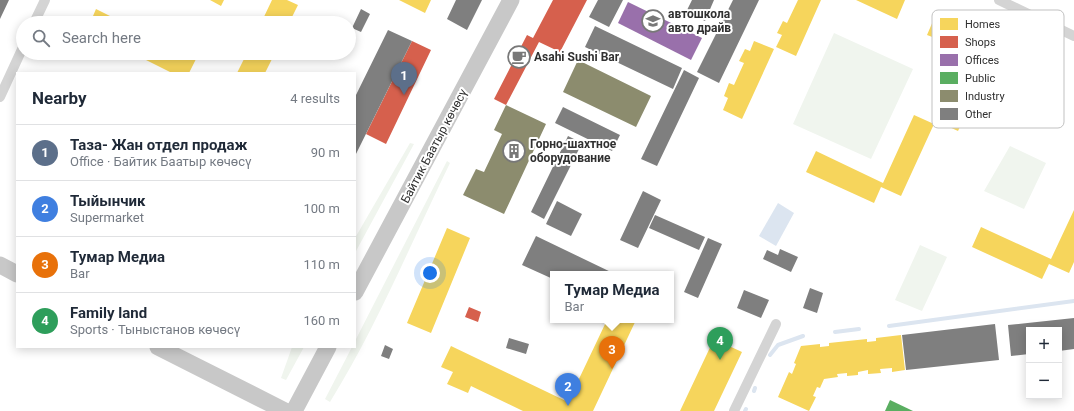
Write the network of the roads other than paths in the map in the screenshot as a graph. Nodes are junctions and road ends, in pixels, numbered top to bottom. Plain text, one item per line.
1 (45, 0) edge
2 (511, 0) edge
3 (999, 0) edge
4 (1020, 10) edge
5 (37, 16) edge
6 (1064, 31) edge
7 (1074, 36) edge
8 (17, 60) edge
9 (0, 97) edge
10 (0, 265) edge
11 (16, 273) edge
12 (356, 290) edge
13 (776, 324) dead end
14 (160, 348) edge
15 (327, 348) edge
16 (285, 411) edge
17 (294, 411) edge
18 (734, 411) edge

1 - 5 street
2 - 12 main road, Байтик Баатыр көчөсү
3 - 4 street
6 - 7 street
8 - 9 street
10 - 11 main road
13 - 18 street
14 - 16 main road
15 - 17 main road

